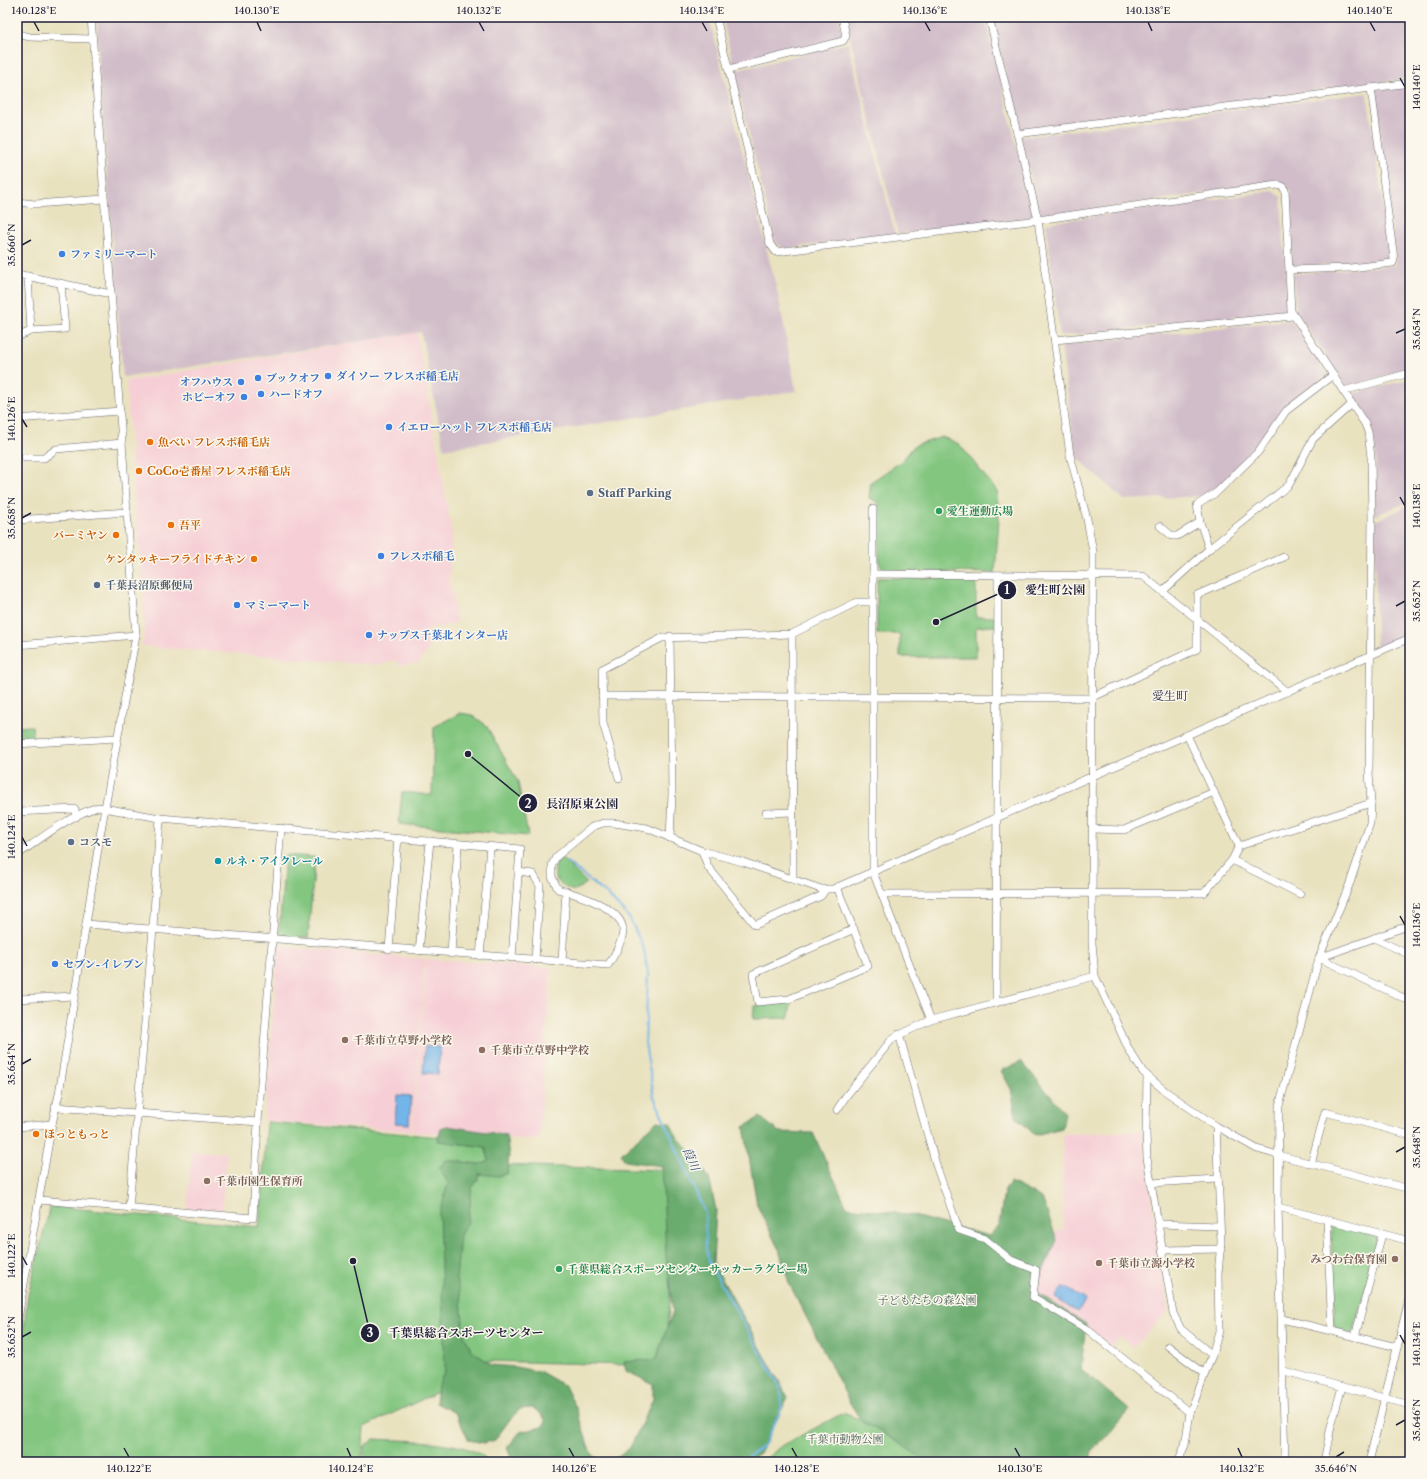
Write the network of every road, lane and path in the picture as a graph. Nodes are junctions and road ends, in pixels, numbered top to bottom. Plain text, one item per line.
1 (91, 17) edge
2 (716, 17) edge
3 (842, 17) edge
4 (989, 17) edge
5 (17, 34) edge
6 (91, 39) junction
7 (729, 69) junction
8 (1410, 83) edge
9 (1371, 88) junction
10 (1017, 134) junction
11 (104, 199) junction
12 (17, 202) edge
13 (1038, 220) junction
14 (1290, 270) junction
15 (17, 274) edge
16 (28, 276) junction
17 (61, 284) junction
18 (111, 294) junction
19 (1293, 316) junction
20 (31, 331) junction
21 (17, 336) edge
22 (1055, 340) junction
23 (1410, 373) edge
24 (1333, 375) junction
25 (1343, 391) junction
26 (1352, 404) junction
27 (120, 411) junction
28 (17, 420) edge
29 (122, 443) junction
30 (25, 458) dead end
31 (873, 510) dead end
32 (127, 512) junction
33 (17, 520) edge
34 (1200, 522) junction
35 (1160, 526) dead end
36 (1209, 550) junction
37 (1284, 558) dead end
38 (873, 574) junction
39 (998, 575) junction
40 (1093, 576) junction
41 (1163, 591) junction
42 (873, 602) junction
43 (1197, 618) junction
44 (792, 634) junction
45 (136, 635) junction
46 (670, 636) junction
47 (1410, 638) edge
48 (17, 645) edge
49 (1370, 655) junction
50 (1288, 692) junction
51 (602, 696) junction
52 (670, 697) junction
53 (793, 697) junction
54 (873, 698) junction
55 (996, 698) junction
56 (1091, 698) junction
57 (1187, 735) junction
58 (117, 738) junction
59 (17, 744) edge
60 (1093, 776) junction
61 (619, 778) dead end
62 (1214, 792) junction
63 (1371, 803) junction
64 (104, 808) junction
65 (17, 812) edge
66 (792, 812) junction
67 (766, 813) dead end
68 (76, 817) junction
69 (160, 818) junction
70 (997, 818) junction
71 (281, 828) junction
72 (1093, 829) junction
73 (398, 838) junction
74 (670, 838) junction
75 (430, 841) junction
76 (458, 844) junction
77 (1239, 846) junction
78 (490, 847) junction
79 (702, 851) junction
80 (17, 855) edge
81 (1232, 860) junction
82 (518, 872) junction
83 (873, 872) junction
84 (793, 880) junction
85 (837, 887) junction
86 (825, 890) junction
87 (566, 891) junction
88 (882, 894) junction
89 (997, 894) junction
90 (1092, 894) junction
91 (1300, 894) dead end
92 (86, 924) junction
93 (1410, 925) edge
94 (153, 929) junction
95 (854, 929) junction
96 (1374, 938) junction
97 (273, 939) junction
98 (389, 949) junction
99 (419, 951) junction
100 (451, 954) junction
101 (1410, 955) edge
102 (480, 956) junction
103 (512, 958) junction
104 (1319, 958) junction
105 (535, 960) junction
106 (562, 962) junction
107 (1095, 976) junction
108 (74, 996) junction
109 (17, 999) edge
110 (1410, 1001) edge
111 (996, 1003) junction
112 (930, 1020) junction
113 (899, 1034) junction
114 (1147, 1076) junction
115 (55, 1107) junction
116 (837, 1110) dead end
117 (136, 1112) junction
118 (258, 1122) junction
119 (52, 1124) junction
120 (1216, 1126) junction
121 (17, 1127) edge
122 (1410, 1134) edge
123 (1278, 1155) junction
124 (1311, 1164) junction
125 (1218, 1179) junction
126 (1152, 1182) junction
127 (1410, 1189) edge
128 (39, 1200) junction
129 (129, 1208) junction
130 (1278, 1208) junction
131 (1327, 1220) junction
132 (1159, 1224) junction
133 (1219, 1226) junction
134 (1382, 1234) junction
135 (1410, 1241) edge
136 (1221, 1249) junction
137 (1162, 1250) junction
138 (1410, 1295) edge
139 (1282, 1319) junction
140 (17, 1324) edge
141 (1332, 1331) junction
142 (1355, 1337) junction
143 (1168, 1346) dead end
144 (1396, 1347) junction
145 (1212, 1355) junction
146 (1284, 1371) junction
147 (1204, 1373) junction
148 (1342, 1387) junction
149 (1383, 1398) junction
150 (1410, 1404) edge
151 (1190, 1413) junction
152 (1178, 1462) edge
153 (1285, 1462) edge
154 (1324, 1462) edge
155 (1369, 1462) edge

1 - 6 street
2 - 7 street
3 - 7 street
4 - 10 street
5 - 6 street
6 - 11 street
7 - 13 street
8 - 9 street
9 - 10 street
9 - 14 street
10 - 13 street
11 - 12 street
11 - 18 street
13 - 14 street
13 - 22 street
14 - 19 street
15 - 16 street
16 - 17 street
16 - 20 street
17 - 18 street
17 - 20 street
18 - 27 street
19 - 22 street
19 - 24 street
20 - 21 street
22 - 40 street
23 - 25 street
24 - 25 street
24 - 34 street
25 - 26 street
26 - 36 street
26 - 49 street
27 - 28 street
27 - 29 street
29 - 30 street
29 - 32 street
31 - 38 street
32 - 33 street
32 - 45 street
34 - 35 street
34 - 36 street
36 - 41 street
37 - 43 street
38 - 39 street
38 - 42 street
39 - 40 street
39 - 55 street
40 - 41 street
40 - 56 street
41 - 43 street
42 - 44 street
42 - 54 street
43 - 50 street
43 - 56 street
44 - 46 street
44 - 53 street
45 - 48 street
45 - 58 street
46 - 51 street
46 - 52 street
47 - 49 street
49 - 50 street
49 - 63 street
50 - 57 street
51 - 52 street
51 - 61 street
52 - 53 street
52 - 74 street
53 - 54 street
53 - 66 street
54 - 55 street
54 - 83 street
55 - 56 street
55 - 70 street
56 - 60 street
57 - 60 street
57 - 62 street
58 - 59 street
58 - 64 street
60 - 70 street
60 - 72 street
62 - 72 street
62 - 77 street
63 - 77 street
63 - 104 street
64 - 68 street
64 - 69 street
64 - 92 street
65 - 68 street
66 - 67 street
66 - 84 street
68 - 80 street
69 - 71 street
69 - 94 street
70 - 83 street
70 - 89 street
71 - 73 street
71 - 97 street
72 - 90 street
73 - 75 street
73 - 98 street
74 - 79 street
74 - 87 street
75 - 76 street
75 - 99 street
76 - 78 street
76 - 100 street
77 - 81 street
78 - 82 street
78 - 102 street
79 - 84 street
79 - 86 street
81 - 90 street
81 - 91 street
82 - 103 street
82 - 105 street
83 - 85 street
83 - 88 street
84 - 86 street
85 - 86 street
85 - 95 street
87 - 106 street
87 - 106 street
88 - 89 street
88 - 112 street
89 - 90 street
89 - 111 street
90 - 107 street
92 - 94 street
92 - 108 street
93 - 96 street
94 - 97 street
94 - 117 street
95 - 95 street
96 - 101 street
96 - 104 street
97 - 98 street
97 - 118 street
98 - 99 street
99 - 100 street
100 - 102 street
102 - 103 street
103 - 105 street
104 - 110 street
104 - 123 street
105 - 106 street
107 - 111 street
107 - 114 street
108 - 109 street
108 - 115 street
111 - 112 street
112 - 113 street
113 - 116 street
113 - 151 street
114 - 120 street
114 - 126 street
115 - 117 street
115 - 119 street
117 - 118 street
117 - 129 street
118 - 129 street
119 - 121 street
119 - 128 street
120 - 123 street
120 - 125 street
122 - 124 street
123 - 124 street
123 - 130 street
124 - 127 street
125 - 126 street
125 - 133 street
126 - 132 street
128 - 129 street
128 - 140 street
130 - 131 street
130 - 139 street
131 - 134 street
131 - 141 street
132 - 133 street
132 - 137 street
133 - 136 street
134 - 135 street
134 - 142 street
136 - 137 street
136 - 145 street
137 - 145 street
138 - 144 street
139 - 141 street
139 - 146 street
141 - 142 street
142 - 144 street
143 - 147 street
144 - 149 street
145 - 147 street
146 - 148 street
146 - 153 street
147 - 151 street
148 - 149 street
148 - 154 street
149 - 150 street
149 - 155 street
151 - 152 street

